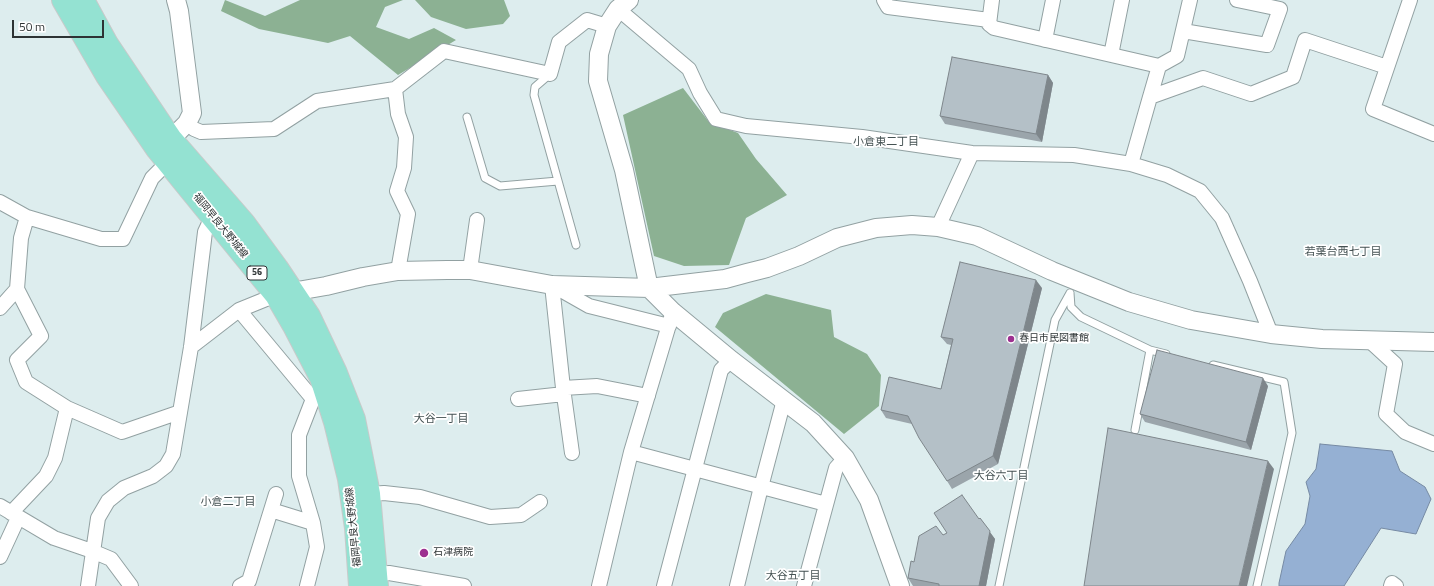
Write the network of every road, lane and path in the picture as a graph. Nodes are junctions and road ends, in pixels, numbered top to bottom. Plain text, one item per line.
1 (63, 0) edge
2 (83, 0) edge
3 (176, 0) edge
4 (884, 0) edge
5 (992, 0) edge
6 (1053, 0) edge
7 (1122, 0) edge
8 (1190, 0) edge
9 (1237, 0) edge
10 (1410, 0) edge
11 (624, 5) edge
12 (989, 20) junction
13 (607, 26) junction
14 (1183, 31) junction
15 (1045, 40) junction
16 (1111, 55) junction
17 (1159, 66) junction
18 (1387, 67) junction
19 (550, 74) junction
20 (395, 89) junction
21 (1150, 97) junction
22 (467, 117) dead end
23 (158, 120) junction
24 (187, 123) junction
25 (1434, 134) edge
26 (171, 138) junction
27 (972, 153) junction
28 (168, 162) junction
29 (1131, 164) junction
30 (205, 178) junction
31 (558, 181) junction
32 (0, 202) edge
33 (27, 217) junction
34 (212, 217) junction
35 (476, 220) dead end
36 (938, 227) junction
37 (576, 245) dead end
38 (470, 270) junction
39 (398, 271) junction
40 (552, 285) junction
41 (1073, 287) junction
42 (650, 288) junction
43 (17, 289) junction
44 (284, 293) junction
45 (0, 308) edge
46 (239, 310) junction
47 (671, 319) junction
48 (1271, 334) junction
49 (1370, 340) junction
50 (1434, 342) edge
51 (191, 348) junction
52 (1150, 350) junction
53 (1173, 356) edge
54 (730, 360) junction
55 (1202, 362) edge
56 (563, 391) junction
57 (648, 396) junction
58 (518, 399) dead end
59 (784, 400) junction
60 (67, 408) junction
61 (180, 412) junction
62 (1135, 430) dead end
63 (1434, 444) edge
64 (632, 452) junction
65 (572, 453) dead end
66 (845, 458) junction
67 (694, 469) junction
68 (348, 479) junction
69 (761, 486) junction
70 (276, 494) dead end
71 (369, 494) junction
72 (540, 502) dead end
73 (826, 504) junction
74 (271, 510) junction
75 (9, 513) edge
76 (313, 523) junction
77 (356, 528) junction
78 (92, 551) junction
79 (0, 557) edge
80 (370, 583) edge
81 (88, 586) edge
82 (131, 586) edge
83 (240, 586) edge
84 (307, 586) edge
85 (464, 586) edge
86 (599, 586) edge
87 (664, 586) edge
88 (737, 586) edge
89 (804, 586) edge
90 (900, 586) edge
91 (999, 586) edge
92 (1257, 586) edge
93 (1391, 586) edge
94 (1396, 586) edge

1 - 28 main road, 福岡早良大野城線 / 56
2 - 23 main road, 福岡早良大野城線 / 56
3 - 24 street
4 - 12 street
5 - 12 street
6 - 15 street
7 - 16 street
8 - 14 street
9 - 14 street
10 - 18 street
11 - 13 street
11 - 27 street
12 - 15 street
13 - 19 street
13 - 42 street
14 - 17 street
15 - 16 street
16 - 17 street
17 - 21 street
18 - 21 street
18 - 25 street
19 - 20 street
19 - 31 lane
20 - 24 street
20 - 39 street
21 - 29 street
22 - 31 lane
23 - 26 main road, 福岡早良大野城線 / 56
23 - 28 street
24 - 26 street
26 - 30 main road, 福岡早良大野城線 / 56
27 - 29 street
27 - 36 street
28 - 33 street
28 - 34 main road, 福岡早良大野城線 / 56
29 - 48 street
30 - 34 street
30 - 44 main road, 福岡早良大野城線 / 56
31 - 37 lane
32 - 33 street
33 - 43 street
34 - 44 main road, 福岡早良大野城線 / 56
34 - 51 street
35 - 38 street
36 - 41 street
36 - 42 street
38 - 39 street
38 - 40 street
39 - 44 street
40 - 42 street
40 - 47 street
40 - 56 street
41 - 48 street
41 - 52 lane
41 - 91 lane
42 - 47 street
43 - 45 street
43 - 60 street
44 - 46 street
44 - 68 main road, 福岡早良大野城線 / 56
44 - 71 main road, 福岡早良大野城線 / 56
46 - 51 street
46 - 76 street
47 - 54 street
47 - 57 street
48 - 49 street
49 - 50 street
49 - 63 street
51 - 61 street
52 - 53 lane
52 - 62 lane
54 - 59 street
54 - 67 street
55 - 92 lane
56 - 57 street
56 - 58 street
56 - 65 street
57 - 64 street
59 - 66 street
59 - 69 street
60 - 61 street
60 - 75 street
61 - 78 street
64 - 67 street
64 - 86 street
66 - 73 street
66 - 90 street
67 - 69 street
67 - 87 street
68 - 71 street
68 - 77 main road, 福岡早良大野城線 / 56
69 - 73 street
69 - 88 street
70 - 74 street
71 - 72 street
71 - 77 street
71 - 80 main road, 福岡早良大野城線 / 56
73 - 89 street
74 - 76 street
74 - 83 street
75 - 78 street
75 - 79 street
76 - 84 street
77 - 80 main road, 福岡早良大野城線 / 56
78 - 81 street
78 - 82 street
80 - 85 street
93 - 94 street

